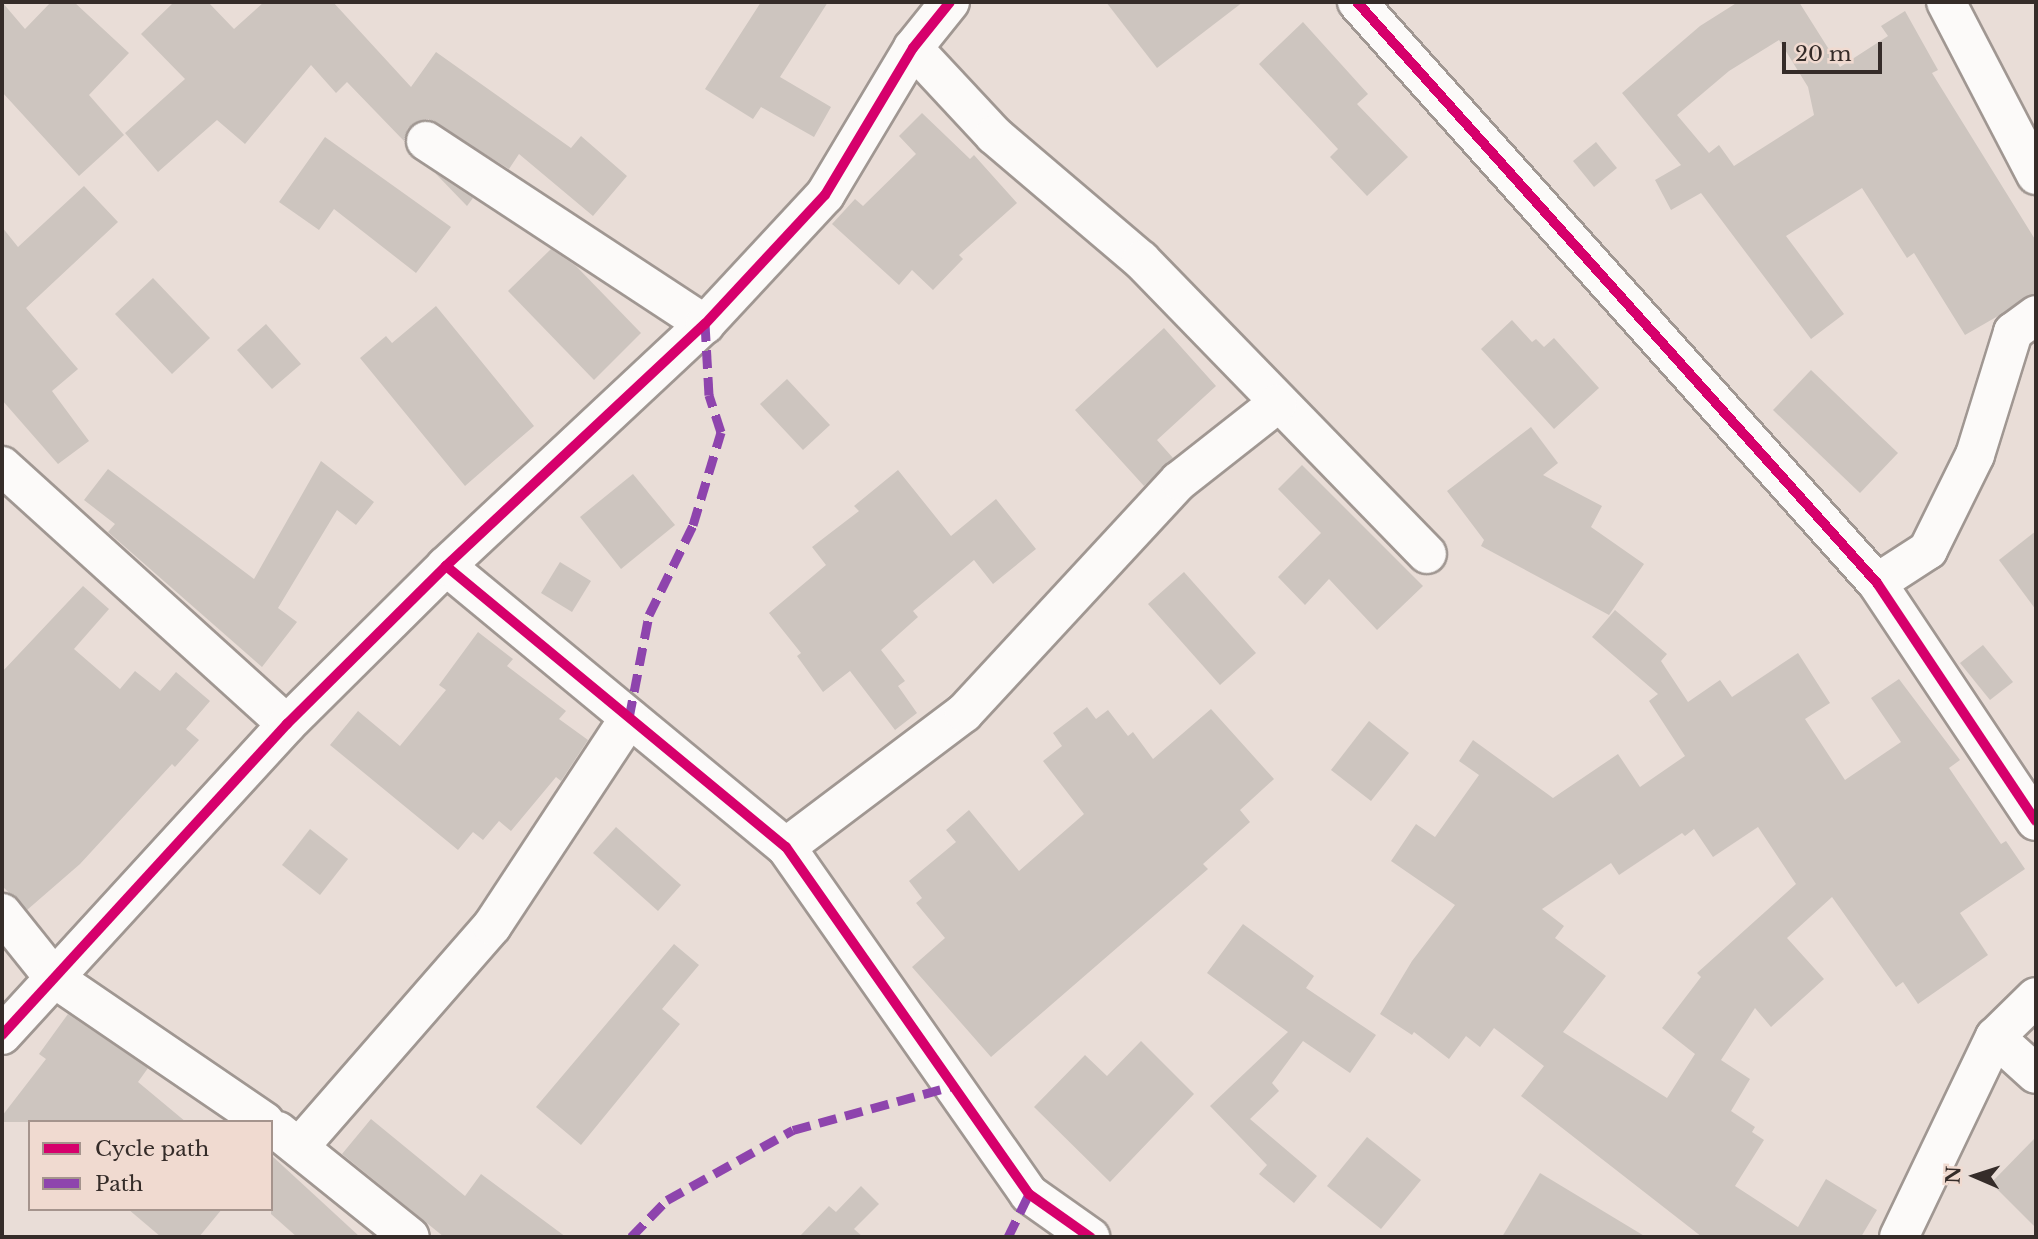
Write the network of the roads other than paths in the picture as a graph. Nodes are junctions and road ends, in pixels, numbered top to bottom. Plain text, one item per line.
1 (950, 2) edge
2 (1357, 2) edge
3 (1946, 2) edge
4 (913, 48) junction
5 (426, 141) dead end
6 (2036, 174) edge
7 (2036, 314) edge
8 (705, 324) junction
9 (1277, 404) junction
10 (2, 466) edge
11 (1427, 554) dead end
12 (446, 566) junction
13 (1877, 583) junction
14 (629, 718) junction
15 (287, 724) junction
16 (2036, 821) edge
17 (786, 847) junction
18 (2, 913) edge
19 (54, 978) junction
20 (2036, 997) edge
21 (2, 1035) edge
22 (1995, 1037) junction
23 (2036, 1074) edge
24 (262, 1120) edge
25 (286, 1136) edge
26 (410, 1237) edge
27 (1090, 1237) edge
28 (1899, 1237) edge

1 - 4 street
2 - 13 street
3 - 6 street
4 - 8 street
4 - 9 street
5 - 8 street
7 - 13 street
8 - 12 street
9 - 11 street
9 - 17 street
10 - 15 street
12 - 14 street
12 - 15 street
13 - 16 street
14 - 17 street
14 - 25 street
15 - 19 street
17 - 27 street
18 - 19 street
19 - 21 street
19 - 24 street
20 - 22 street
22 - 23 street
22 - 28 street
25 - 26 street

